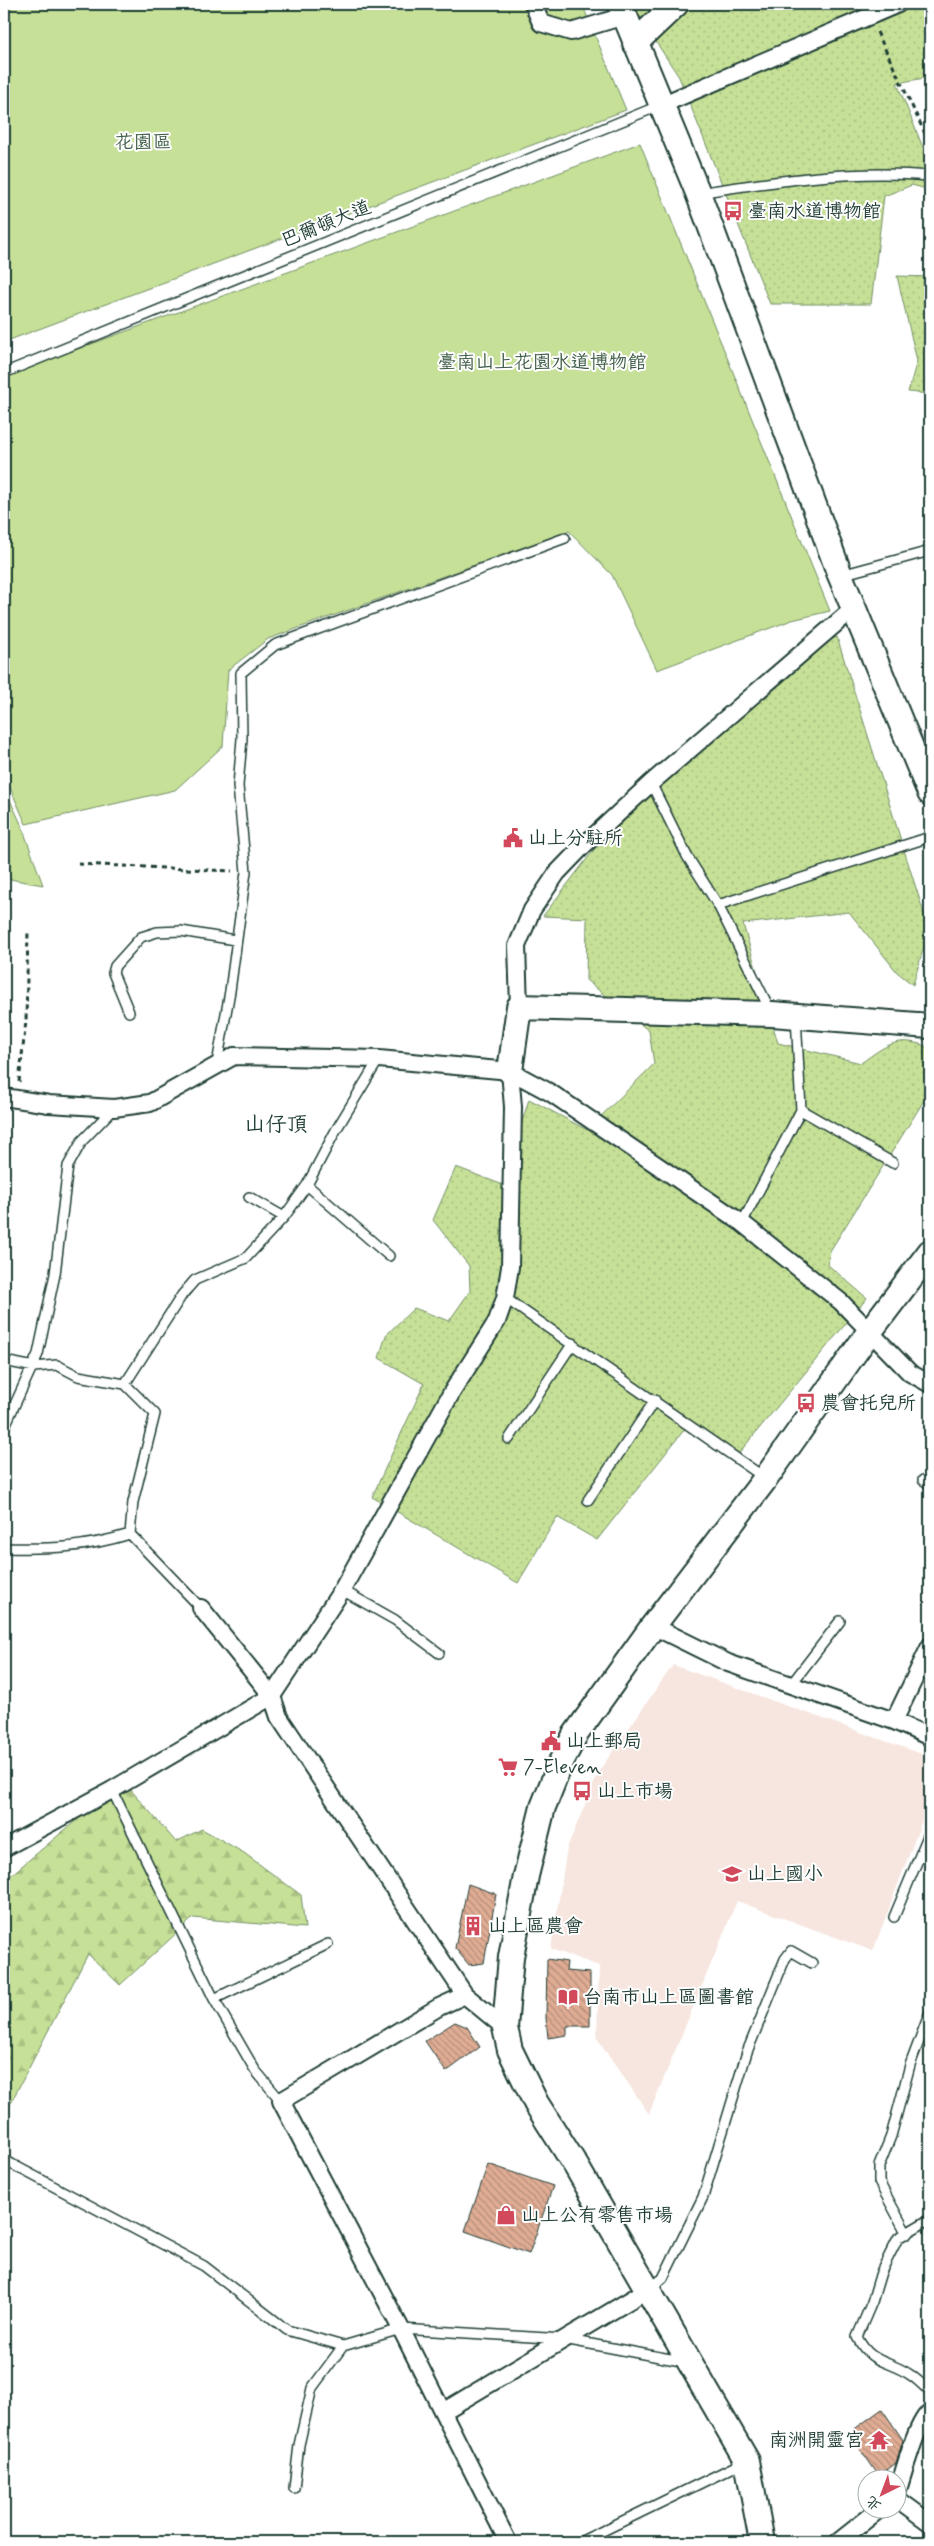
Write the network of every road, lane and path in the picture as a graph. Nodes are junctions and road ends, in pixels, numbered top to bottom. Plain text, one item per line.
1 (533, 4) edge
2 (676, 4) edge
3 (898, 4) edge
4 (622, 10) edge
5 (869, 16) junction
6 (635, 44) junction
7 (661, 105) junction
8 (930, 144) edge
9 (930, 176) edge
10 (698, 193) junction
11 (4, 373) edge
12 (565, 538) dead end
13 (930, 551) edge
14 (840, 575) junction
15 (854, 608) junction
16 (651, 783) junction
17 (930, 793) edge
18 (930, 837) edge
19 (78, 864) dead end
20 (246, 872) junction
21 (718, 906) junction
22 (28, 931) dead end
23 (235, 940) junction
24 (519, 1007) junction
25 (129, 1012) dead end
26 (772, 1014) junction
27 (796, 1016) junction
28 (930, 1026) edge
29 (379, 1059) junction
30 (217, 1064) junction
31 (510, 1071) junction
32 (11, 1098) edge
33 (114, 1108) junction
34 (801, 1110) junction
35 (893, 1163) dead end
36 (307, 1185) junction
37 (249, 1197) dead end
38 (284, 1217) junction
39 (742, 1223) junction
40 (930, 1252) edge
41 (389, 1256) dead end
42 (505, 1298) junction
43 (870, 1331) junction
44 (573, 1343) junction
45 (4, 1361) edge
46 (34, 1367) junction
47 (125, 1384) junction
48 (930, 1384) edge
49 (655, 1400) junction
50 (4, 1428) edge
51 (509, 1439) dead end
52 (766, 1478) junction
53 (588, 1500) dead end
54 (130, 1534) junction
55 (4, 1548) edge
56 (342, 1590) junction
57 (201, 1608) joint
58 (840, 1621) dead end
59 (653, 1626) junction
60 (930, 1646) edge
61 (439, 1653) dead end
62 (790, 1686) junction
63 (272, 1696) junction
64 (894, 1721) junction
65 (930, 1737) edge
66 (112, 1790) junction
67 (930, 1831) edge
68 (4, 1848) edge
69 (894, 1917) dead end
70 (328, 1944) dead end
71 (812, 1963) dead end
72 (465, 1995) junction
73 (214, 1999) junction
74 (930, 2012) edge
75 (505, 2028) junction
76 (281, 2101) junction
77 (4, 2160) edge
78 (930, 2219) edge
79 (906, 2234) junction
80 (646, 2290) junction
81 (402, 2329) junction
82 (564, 2339) junction
83 (343, 2346) junction
84 (688, 2362) junction
85 (930, 2392) edge
86 (444, 2411) junction
87 (930, 2412) edge
88 (747, 2461) junction
89 (906, 2469) edge
90 (294, 2488) dead end
91 (906, 2505) edge
92 (868, 2518) edge
93 (930, 2523) edge
94 (508, 2542) edge
95 (580, 2542) edge
96 (762, 2542) edge
97 (838, 2542) edge

1 - 4 street
2 - 6 main road
3 - 5 street
4 - 6 main road
5 - 7 street
5 - 8 path
6 - 7 main road
7 - 10 main road
7 - 11 lane, 巴爾頓大道
9 - 10 lane
10 - 14 main road
12 - 20 lane
13 - 14 lane
14 - 15 main road
15 - 16 street
15 - 17 main road
16 - 21 lane
16 - 24 street
18 - 21 lane
19 - 20 path
20 - 23 lane
21 - 26 lane
22 - 32 path
23 - 25 lane
23 - 30 lane
24 - 26 main road
24 - 31 main road
26 - 27 main road
27 - 28 main road
27 - 34 lane
29 - 30 street
29 - 31 street
29 - 36 lane
30 - 33 street
31 - 39 street
31 - 42 street
32 - 33 street
33 - 46 lane
34 - 35 lane
34 - 39 lane
36 - 38 lane
36 - 41 lane
37 - 38 lane
38 - 47 lane
39 - 43 street
40 - 43 main road
42 - 44 lane
42 - 56 street
43 - 48 street
43 - 52 main road
44 - 49 lane
44 - 51 lane
45 - 46 lane
46 - 47 lane
46 - 50 lane
47 - 54 lane
49 - 52 lane
49 - 53 lane
52 - 59 main road
54 - 55 lane
54 - 57 lane
56 - 61 lane
56 - 63 street
57 - 63 street
58 - 62 lane
59 - 62 street
59 - 75 main road
60 - 64 street
62 - 64 street
63 - 66 street
63 - 72 street
64 - 65 street
66 - 68 street
66 - 73 lane
67 - 69 lane
70 - 73 lane
71 - 80 lane
72 - 75 street
72 - 76 street
73 - 76 lane
74 - 79 lane
75 - 80 main road
76 - 81 street
77 - 83 lane
78 - 79 lane
79 - 85 lane
80 - 82 street
80 - 84 main road
81 - 82 lane
81 - 83 lane
81 - 86 street
82 - 84 lane
82 - 86 street
83 - 90 lane
84 - 88 main road
86 - 94 street
87 - 89 street
88 - 95 lane
88 - 96 main road
91 - 93 street
92 - 97 street

